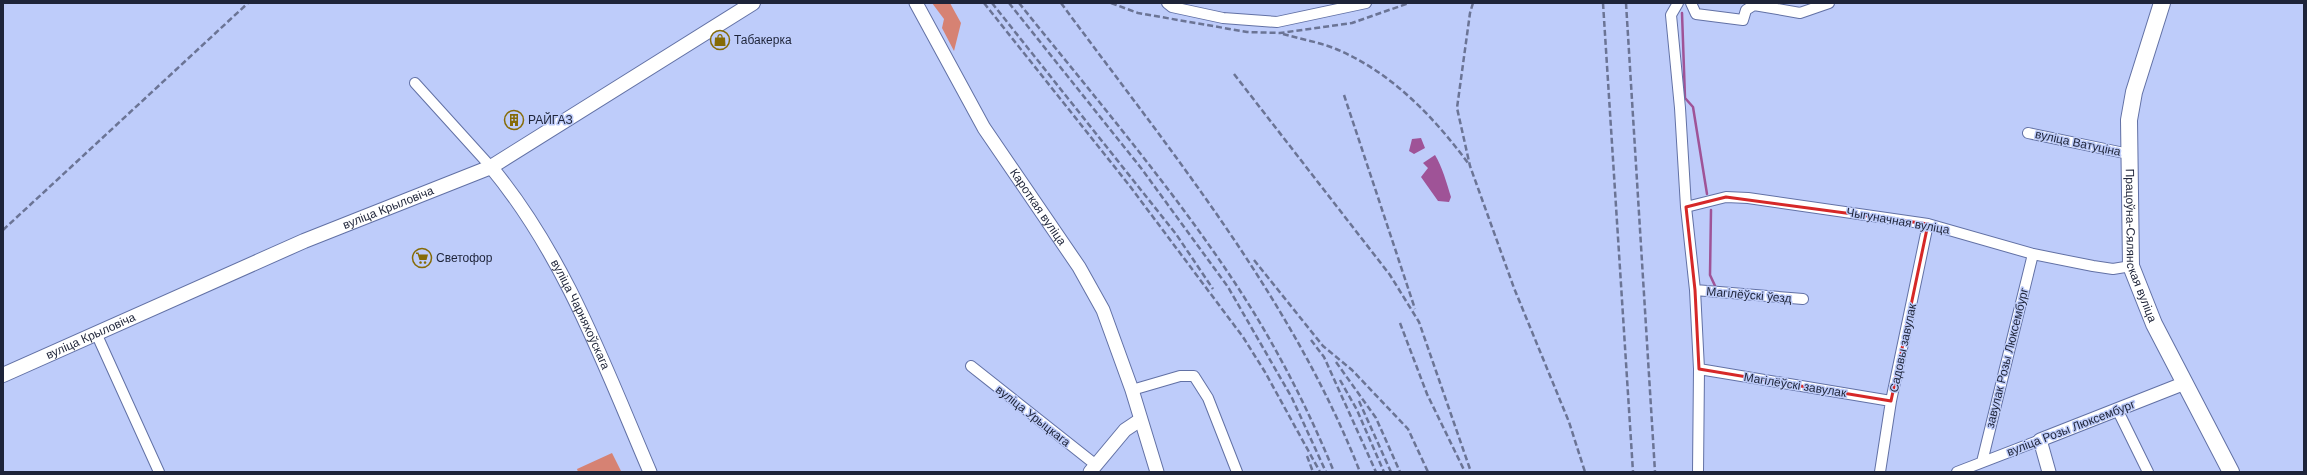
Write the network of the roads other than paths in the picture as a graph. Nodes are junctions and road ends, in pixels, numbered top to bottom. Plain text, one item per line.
1 (753, 3) edge
2 (916, 3) edge
3 (1167, 3) edge
4 (1366, 3) edge
5 (1678, 3) edge
6 (1691, 3) edge
7 (1829, 3) edge
8 (2162, 3) edge
9 (415, 83) dead end
10 (2028, 133) dead end
11 (2129, 154) junction
12 (491, 167) junction
13 (1686, 207) junction
14 (1928, 224) junction
15 (2033, 254) junction
16 (2131, 266) junction
17 (1695, 290) junction
18 (1803, 299) dead end
19 (96, 333) junction
20 (971, 366) dead end
21 (1699, 369) junction
22 (3, 375) edge
23 (2185, 383) junction
24 (1132, 390) junction
25 (1892, 401) junction
26 (2118, 411) junction
27 (1140, 420) junction
28 (2040, 440) junction
29 (1982, 462) junction
30 (1093, 468) edge
31 (158, 472) edge
32 (650, 472) edge
33 (1157, 472) edge
34 (1237, 472) edge
35 (1698, 472) edge
36 (1880, 472) edge
37 (1957, 472) edge
38 (2049, 472) edge
39 (2148, 472) edge
40 (2231, 472) edge

1 - 12 main road, вуліца Крыловіча
2 - 24 street, Кароткая вуліца
3 - 4 street
5 - 13 street
6 - 7 street
8 - 11 main road, Працоўна-Сялянская вуліца
9 - 12 street
10 - 11 street, вуліца Ватуціна
11 - 16 main road, Працоўна-Сялянская вуліца
12 - 19 main road, вуліца Крыловіча
12 - 32 street, вуліца Чарняхоўскага
13 - 14 street, Чыгуначная вуліца
13 - 17 street
14 - 15 street, Чыгуначная вуліца
14 - 25 street, Садовы завулак
15 - 16 street, Чыгуначная вуліца
15 - 29 street, завулак Розы Люксембург
16 - 23 main road, Працоўна-Сялянская вуліца
17 - 18 street, Магілёўскі ўезд
17 - 21 street
19 - 22 main road, вуліца Крыловіча
19 - 31 street
20 - 30 street, вуліца Урыцкага
21 - 25 street, Магілёўскі завулак
21 - 35 street
23 - 26 street, вуліца Розы Люксембург
23 - 40 main road, Працоўна-Сялянская вуліца
24 - 27 street, Кароткая вуліца
24 - 34 street
25 - 36 street, Садовы завулак
26 - 28 street, вуліца Розы Люксембург
26 - 39 street
27 - 30 street
27 - 33 street, Кароткая вуліца
28 - 29 street, вуліца Розы Люксембург
28 - 38 street
29 - 37 street, вуліца Розы Люксембург

